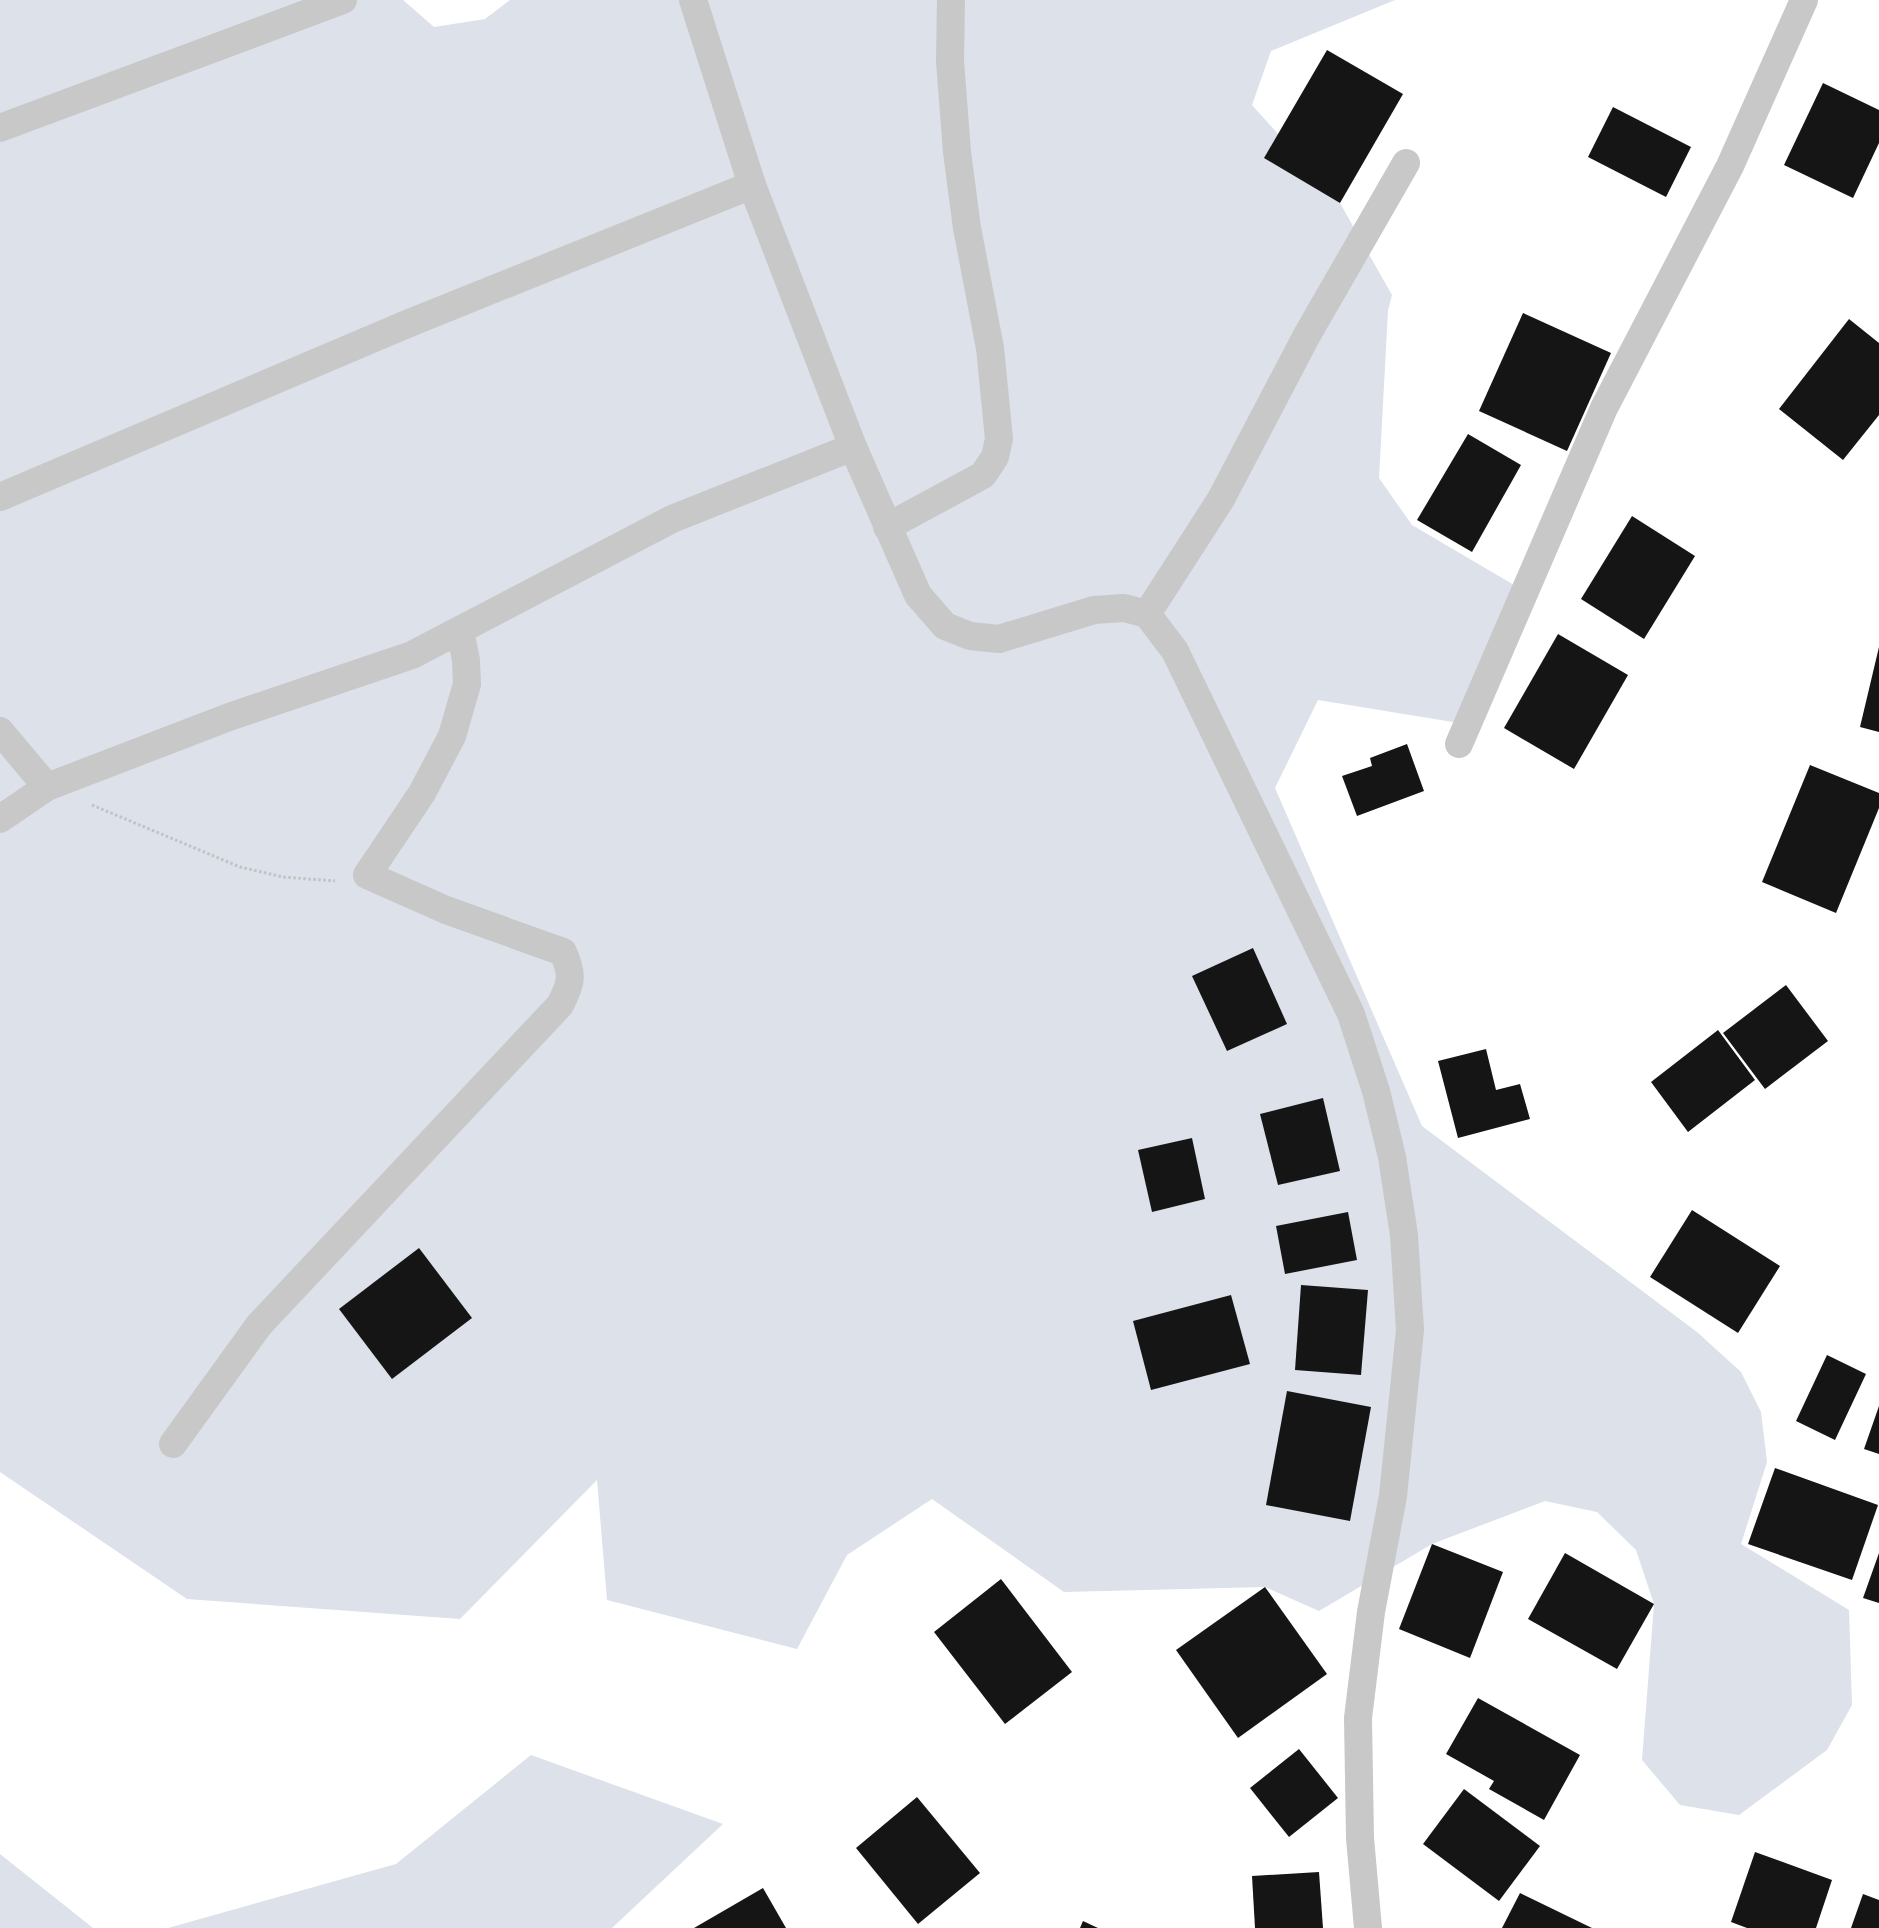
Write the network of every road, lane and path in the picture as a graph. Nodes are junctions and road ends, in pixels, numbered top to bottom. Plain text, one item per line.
1 (342, 0) edge
2 (693, 0) edge
3 (951, 0) edge
4 (1804, 0) edge
5 (0, 128) edge
6 (1406, 163) dead end
7 (752, 185) junction
8 (853, 447) junction
9 (0, 497) edge
10 (887, 527) junction
11 (1147, 614) junction
12 (460, 631) junction
13 (0, 731) edge
14 (1459, 744) dead end
15 (47, 787) junction
16 (0, 819) edge
17 (367, 875) junction
18 (173, 1444) dead end
19 (1368, 1928) edge

1 - 5 street
2 - 7 street
3 - 10 street
4 - 14 street
6 - 11 street
7 - 8 street
7 - 9 street
8 - 10 street
8 - 12 street
10 - 11 street
11 - 19 street
12 - 15 street
12 - 17 street
13 - 15 street
15 - 16 street
15 - 17 path
17 - 18 street

